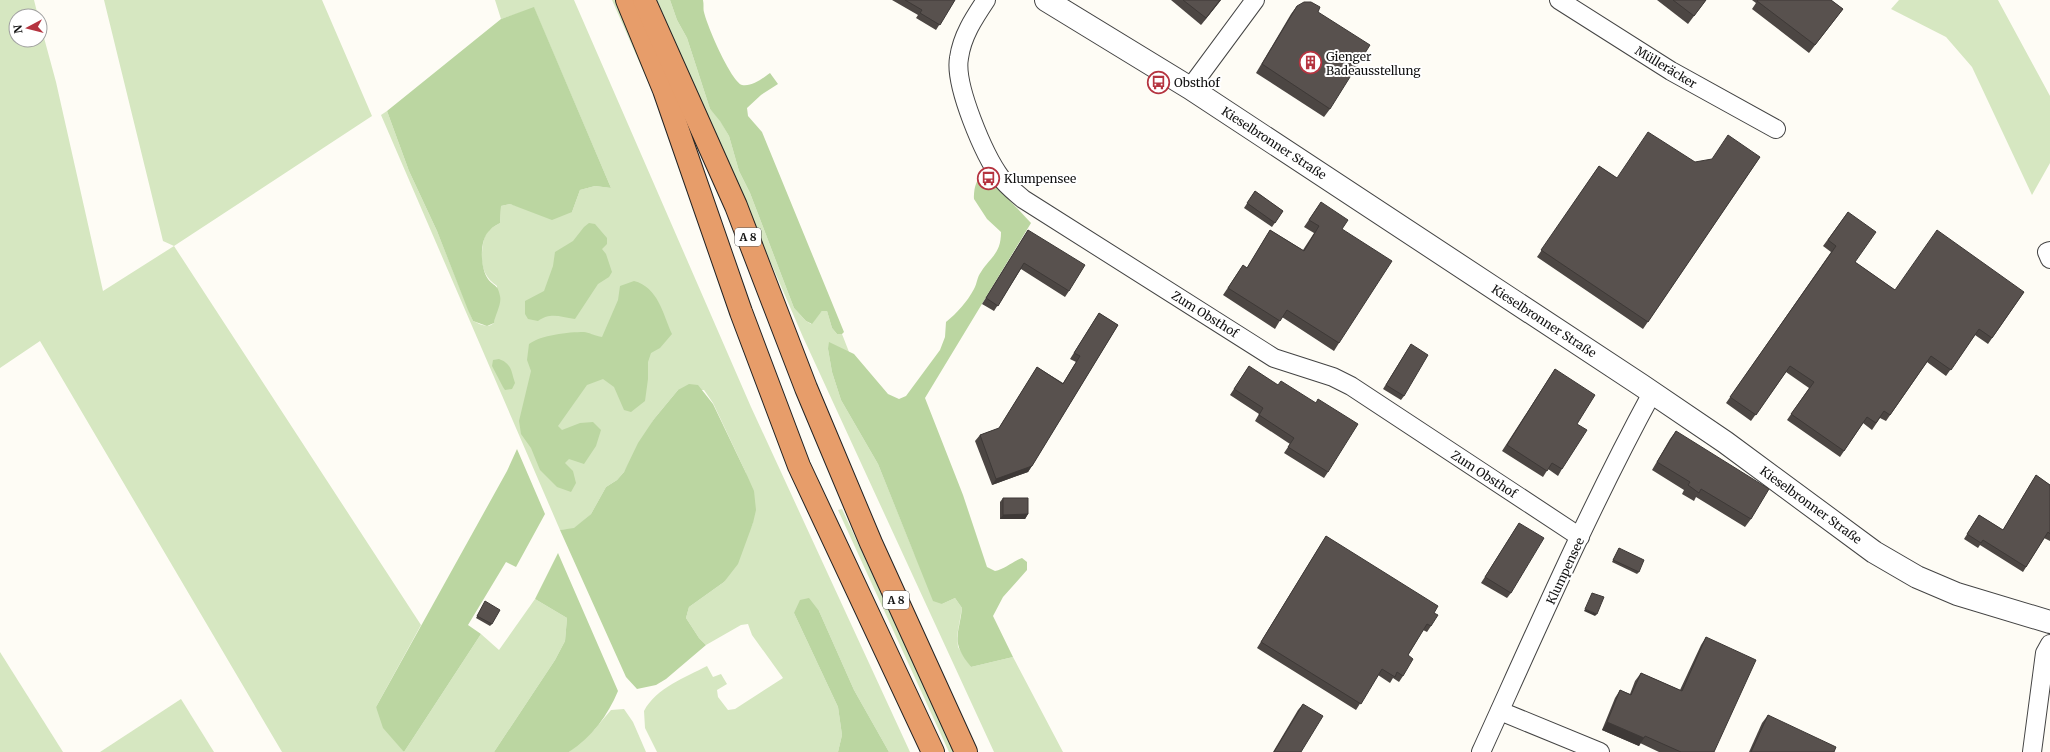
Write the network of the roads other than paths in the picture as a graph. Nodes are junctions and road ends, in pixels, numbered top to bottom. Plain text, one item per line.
1 (626, 0) edge
2 (644, 0) edge
3 (986, 0) edge
4 (1046, 0) edge
5 (1255, 0) edge
6 (1559, 0) edge
7 (1190, 88) junction
8 (1776, 129) dead end
9 (1652, 393) junction
10 (1580, 537) junction
11 (2050, 622) edge
12 (2050, 644) edge
13 (1500, 711) junction
14 (933, 752) edge
15 (966, 752) edge
16 (1482, 752) edge
17 (1600, 752) edge
18 (2032, 752) edge

1 - 14 highway, A 8
2 - 15 highway, A 8
3 - 10 street, Zum Obsthof
4 - 7 street, Kieselbronner Straße
5 - 7 street
6 - 8 street, Mülleräcker
7 - 9 street, Kieselbronner Straße
9 - 10 street, Klumpensee
9 - 11 street, Kieselbronner Straße
10 - 13 street, Klumpensee
12 - 18 street
13 - 16 street, Klumpensee
13 - 17 street

